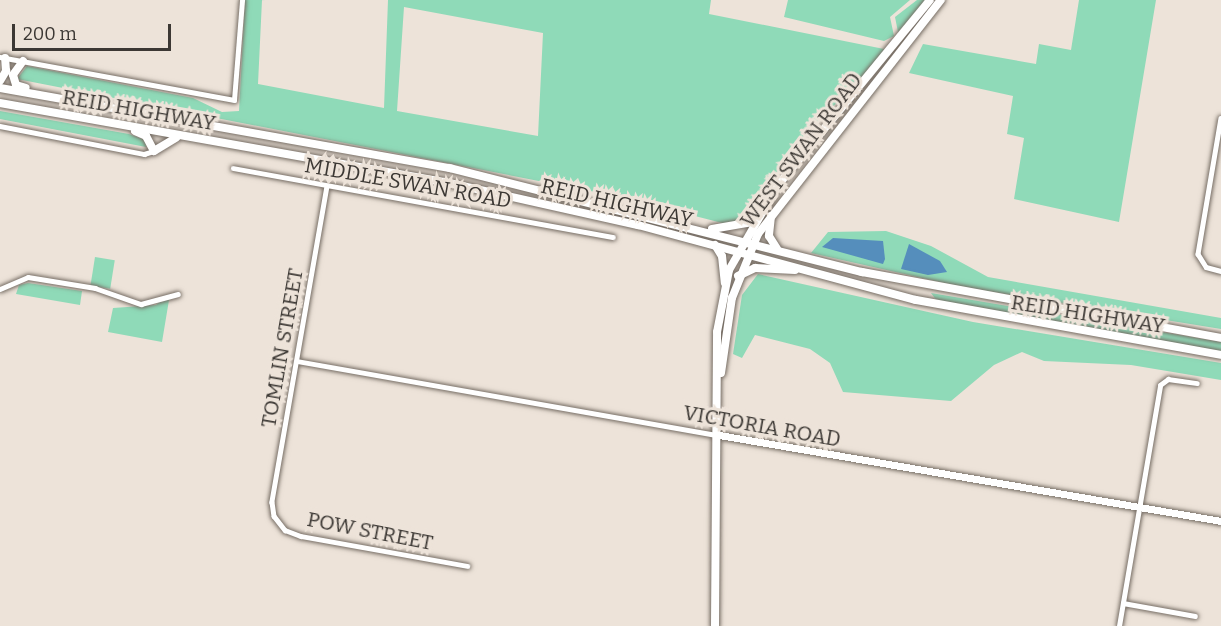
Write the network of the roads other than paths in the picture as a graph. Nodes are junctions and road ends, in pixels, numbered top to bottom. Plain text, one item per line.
1 (242, 0) edge
2 (930, 0) edge
3 (941, 0) edge
4 (2, 57) edge
5 (23, 61) junction
6 (0, 81) edge
7 (0, 88) edge
8 (70, 100) junction
9 (0, 103) edge
10 (1221, 118) edge
11 (104, 122) junction
12 (0, 126) edge
13 (1220, 135) edge
14 (209, 141) junction
15 (154, 151) junction
16 (234, 168) dead end
17 (327, 186) junction
18 (771, 216) junction
19 (752, 222) junction
20 (708, 229) junction
21 (613, 237) dead end
22 (743, 239) junction
23 (754, 242) junction
24 (715, 245) junction
25 (778, 249) junction
26 (737, 251) junction
27 (747, 254) junction
28 (798, 269) junction
29 (1221, 271) edge
30 (738, 276) junction
31 (725, 283) junction
32 (0, 289) edge
33 (178, 294) dead end
34 (1221, 338) edge
35 (1221, 355) edge
36 (297, 361) junction
37 (721, 375) junction
38 (1197, 383) dead end
39 (719, 435) junction
40 (1139, 507) junction
41 (274, 516) joint
42 (1221, 521) edge
43 (467, 566) dead end
44 (1123, 603) junction
45 (1195, 616) dead end
46 (715, 626) edge
47 (1119, 626) edge

1 - 5 street
2 - 19 main road, WEST SWAN ROAD
3 - 18 main road, WEST SWAN ROAD
4 - 5 street
4 - 6 highway
5 - 8 highway
7 - 8 highway, REID HIGHWAY
8 - 20 highway, REID HIGHWAY
9 - 11 highway, REID HIGHWAY
10 - 13 street
11 - 14 highway, REID HIGHWAY
11 - 15 highway
12 - 15 street
13 - 29 street
14 - 15 highway
14 - 24 highway, REID HIGHWAY
16 - 17 street, MIDDLE SWAN ROAD
17 - 21 street, MIDDLE SWAN ROAD
17 - 36 street, TOMLIN STREET
18 - 23 main road, WEST SWAN ROAD
18 - 25 highway
19 - 20 highway
19 - 22 main road, WEST SWAN ROAD
20 - 22 highway, REID HIGHWAY
22 - 23 highway, REID HIGHWAY
22 - 26 main road, WEST SWAN ROAD
23 - 25 highway, REID HIGHWAY
23 - 27 main road, WEST SWAN ROAD
24 - 26 highway, REID HIGHWAY
24 - 31 highway
25 - 34 highway, REID HIGHWAY
26 - 27 highway, REID HIGHWAY
26 - 31 main road, WEST SWAN ROAD
27 - 28 highway, REID HIGHWAY
27 - 30 main road, WEST SWAN ROAD
28 - 30 highway
28 - 35 highway, REID HIGHWAY
30 - 37 main road, WEST SWAN ROAD
31 - 37 main road, WEST SWAN ROAD
32 - 33 street
36 - 39 street, VICTORIA ROAD
36 - 41 street, TOMLIN STREET
37 - 39 main road, WEST SWAN ROAD
38 - 40 street
39 - 40 street, VICTORIA ROAD
39 - 46 main road, WEST SWAN ROAD
40 - 42 street, VICTORIA ROAD
40 - 44 street
41 - 43 street, POW STREET
44 - 45 street
44 - 47 street

